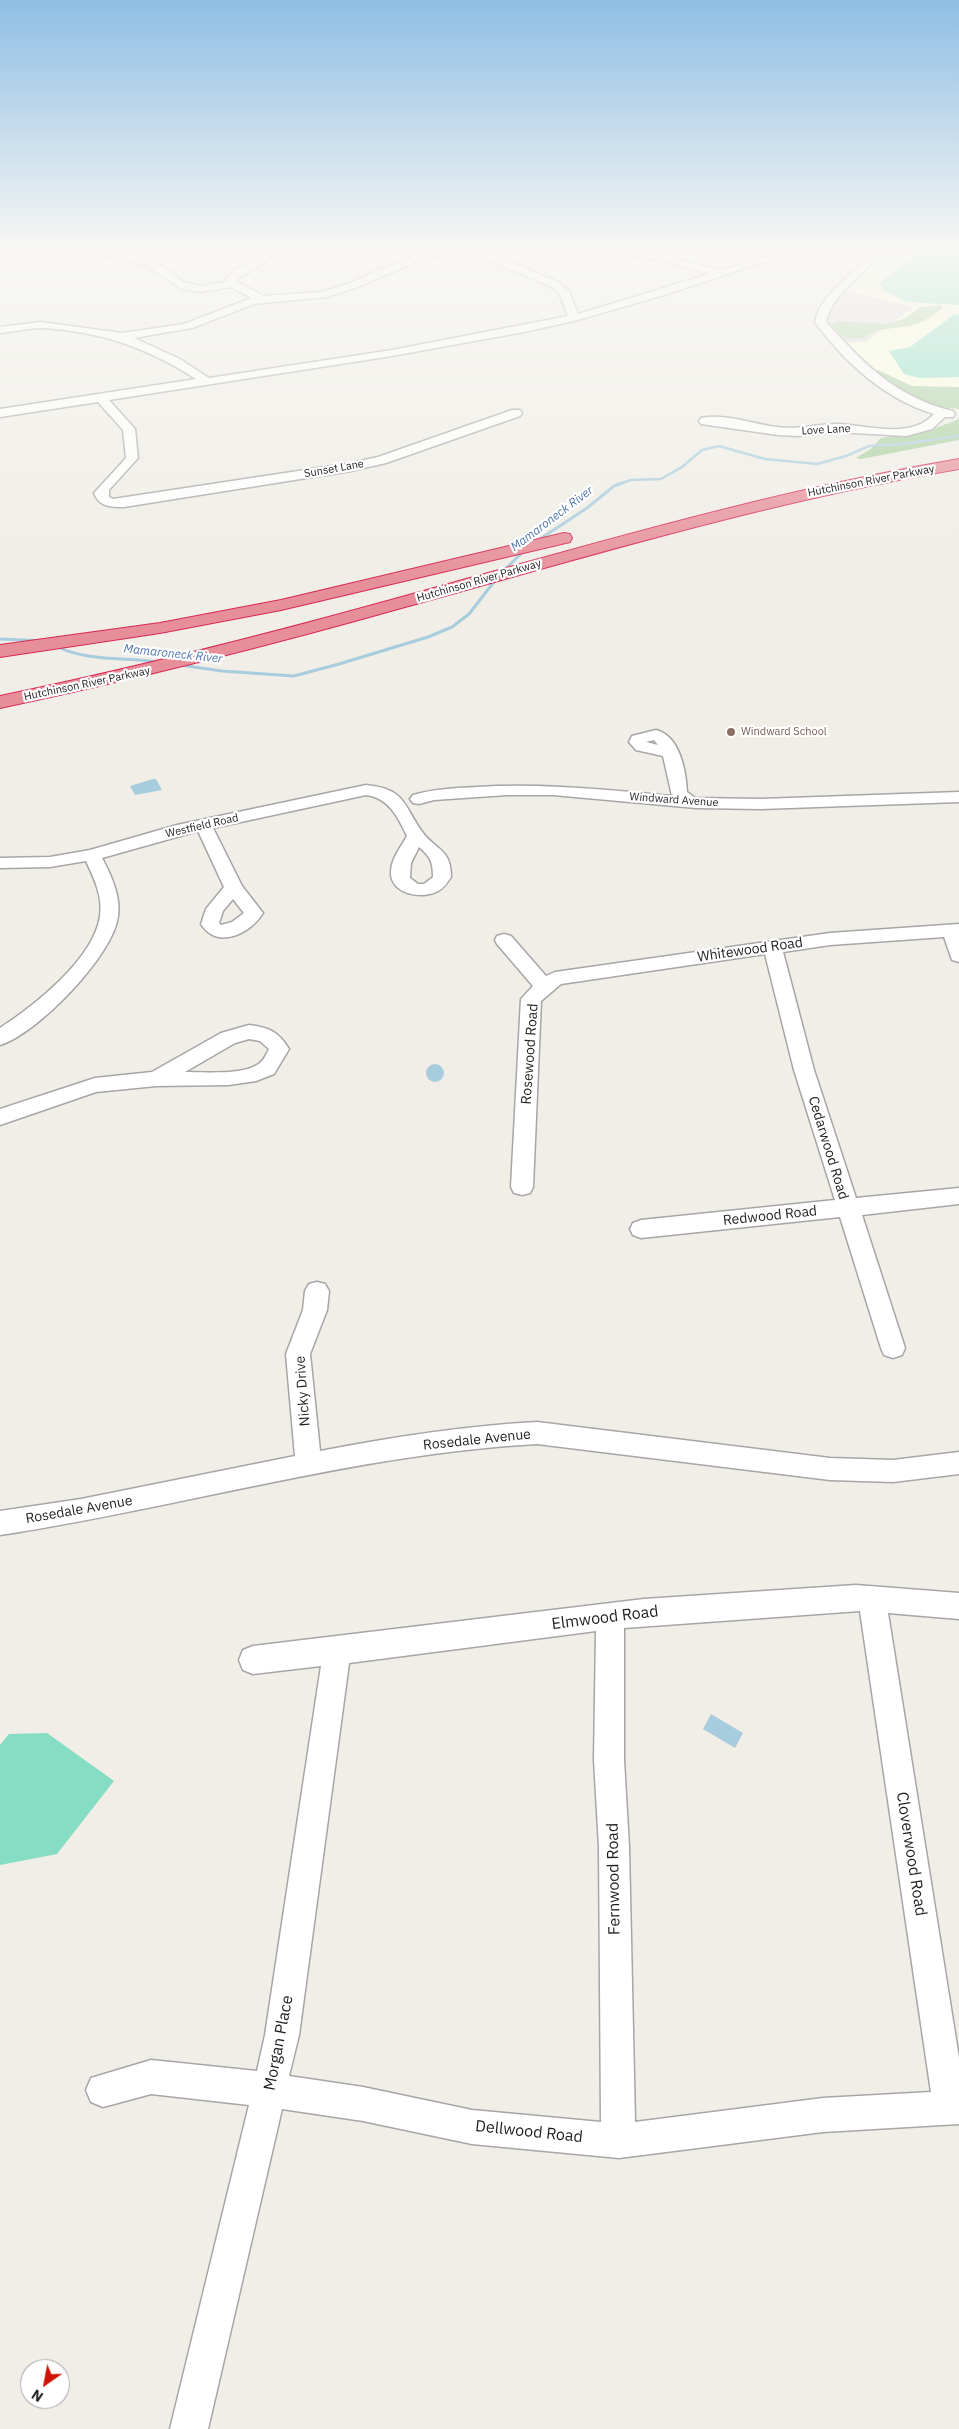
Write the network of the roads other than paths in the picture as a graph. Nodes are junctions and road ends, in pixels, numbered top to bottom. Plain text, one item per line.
1 (177, 361) edge
2 (339, 361) edge
3 (857, 361) edge
4 (208, 382) junction
5 (101, 398) junction
6 (0, 413) edge
7 (516, 413) dead end
8 (705, 422) dead end
9 (959, 452) edge
10 (959, 464) edge
11 (657, 515) dead end
12 (576, 535) dead end
13 (3, 651) edge
14 (0, 702) edge
15 (670, 752) dead end
16 (959, 797) edge
17 (419, 799) dead end
18 (689, 802) junction
19 (203, 824) junction
20 (416, 836) dead end
21 (92, 855) junction
22 (0, 863) edge
23 (234, 888) dead end
24 (955, 931) edge
25 (504, 940) dead end
26 (772, 946) junction
27 (959, 956) edge
28 (544, 986) junction
29 (0, 1038) edge
30 (156, 1079) junction
31 (0, 1118) edge
32 (522, 1187) dead end
33 (959, 1196) edge
34 (847, 1208) junction
35 (641, 1229) dead end
36 (317, 1291) dead end
37 (894, 1348) dead end
38 (959, 1463) edge
39 (309, 1464) junction
40 (0, 1524) edge
41 (872, 1600) junction
42 (959, 1606) edge
43 (610, 1617) junction
44 (337, 1652) junction
45 (253, 1660) dead end
46 (103, 2090) dead end
47 (270, 2090) junction
48 (954, 2108) edge
49 (619, 2141) junction
50 (189, 2429) edge

1 - 4 street
2 - 4 street
3 - 8 street, Love Lane
4 - 5 street
5 - 6 street
5 - 7 street, Sunset Lane
9 - 11 highway, Hutchinson River Parkway
10 - 14 highway, Hutchinson River Parkway
12 - 13 highway, Hutchinson River Parkway
15 - 18 street
16 - 18 street, Windward Avenue
17 - 18 street, Windward Avenue
19 - 20 street, Westfield Road
19 - 21 street, Westfield Road
19 - 23 street
21 - 22 street, Westfield Road
21 - 29 street
24 - 26 street, Whitewood Road
24 - 27 street
25 - 28 street, Rosewood Road
26 - 28 street, Whitewood Road
26 - 34 street, Cedarwood Road
28 - 32 street, Rosewood Road
30 - 30 street
30 - 31 street
33 - 34 street, Redwood Road
34 - 35 street, Redwood Road
34 - 37 street, Cedarwood Road
36 - 39 street, Nicky Drive
38 - 39 street, Rosedale Avenue
39 - 40 street, Rosedale Avenue
41 - 42 street, Elmwood Road
41 - 43 street, Elmwood Road
41 - 48 street, Cloverwood Road
43 - 44 street, Elmwood Road
43 - 49 street, Fernwood Road
44 - 45 street, Elmwood Road
44 - 47 street, Morgan Place
46 - 47 street, Dellwood Road
47 - 49 street, Dellwood Road
47 - 50 street, Morgan Place
48 - 49 street, Dellwood Road

